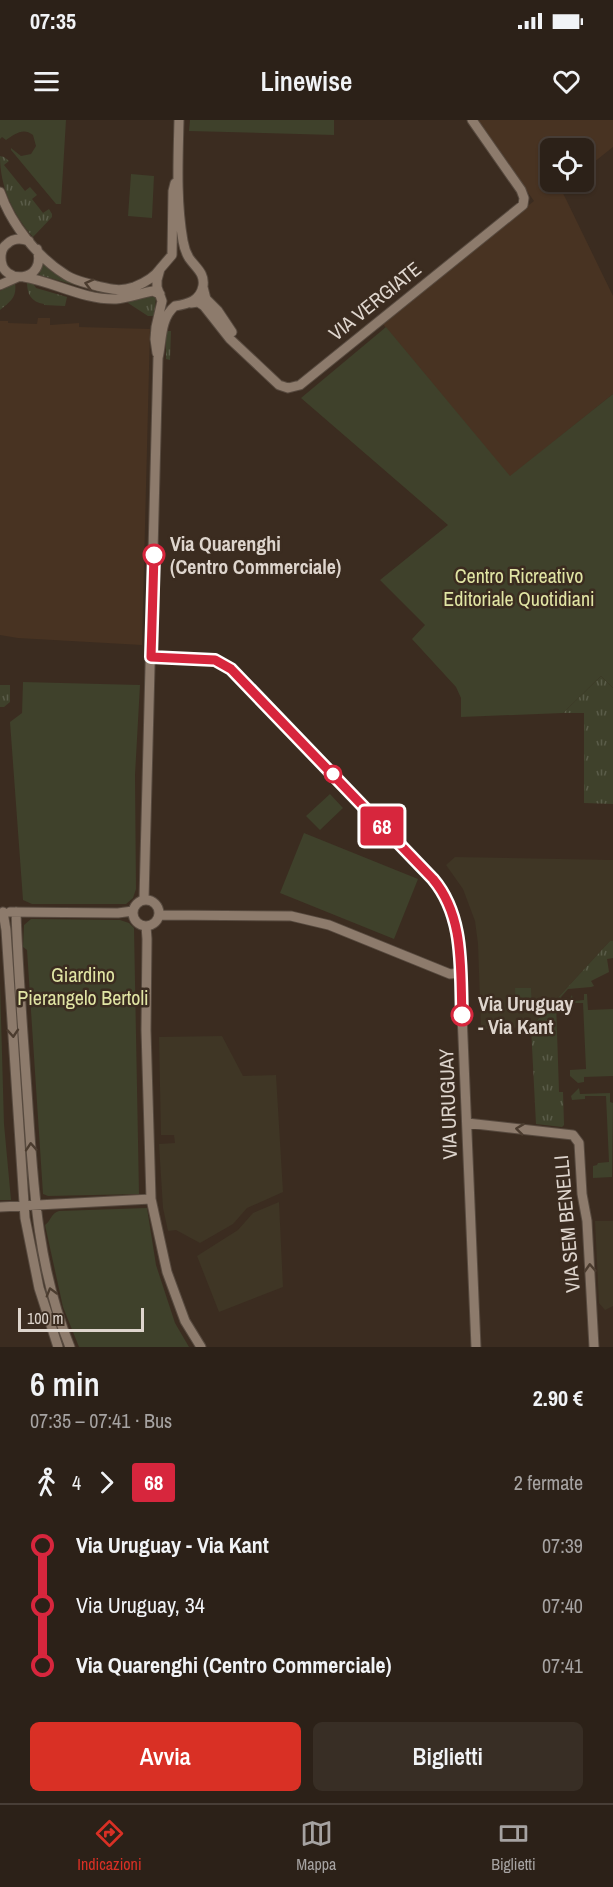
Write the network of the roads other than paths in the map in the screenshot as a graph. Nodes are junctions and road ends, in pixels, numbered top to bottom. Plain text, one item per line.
1 (179, 120) edge
2 (472, 120) edge
3 (178, 171) junction
4 (0, 192) edge
5 (29, 241) junction
6 (37, 249) junction
7 (0, 255) edge
8 (168, 261) junction
9 (194, 263) junction
10 (160, 269) junction
11 (21, 277) junction
12 (0, 285) edge
13 (203, 287) junction
14 (160, 295) junction
15 (191, 303) junction
16 (180, 305) junction
17 (245, 352) junction
18 (158, 358) junction
19 (151, 657) junction
20 (144, 899) junction
21 (133, 911) junction
22 (2, 912) edge
23 (16, 912) junction
24 (160, 915) junction
25 (146, 926) junction
26 (460, 973) junction
27 (466, 1123) junction
28 (151, 1199) junction
29 (24, 1206) junction
30 (35, 1206) junction
31 (0, 1207) edge
32 (58, 1347) edge
33 (70, 1347) edge
34 (201, 1347) edge
35 (476, 1347) edge
36 (594, 1347) edge

1 - 3 street
2 - 17 street, VIA VERGIATE
3 - 8 street
3 - 9 street
4 - 5 street
5 - 6 street
5 - 7 street
10 -> 6 street
6 - 11 street
7 - 11 street
8 - 9 street
8 - 10 street
9 - 13 street
10 - 14 street
11 - 12 street
11 - 14 street
13 - 15 street
13 - 17 street, VIA VERGIATE
14 - 16 street
14 - 18 street
15 - 16 street
15 - 17 street, VIA VERGIATE
16 - 18 street
18 - 19 street
19 - 20 street
19 - 26 street, VIA URUGUAY
20 - 21 street
20 - 24 street
21 - 23 street
21 - 25 street
22 - 23 street
22 -> 29 street
30 -> 23 street
24 - 25 street
24 - 26 street
25 - 28 street
26 - 27 street, VIA URUGUAY
27 - 35 street, VIA URUGUAY
36 -> 27 street, VIA SEM BENELLI
28 - 30 street
28 - 34 street
29 - 30 street
29 - 31 street
29 - 32 street
33 -> 30 street

